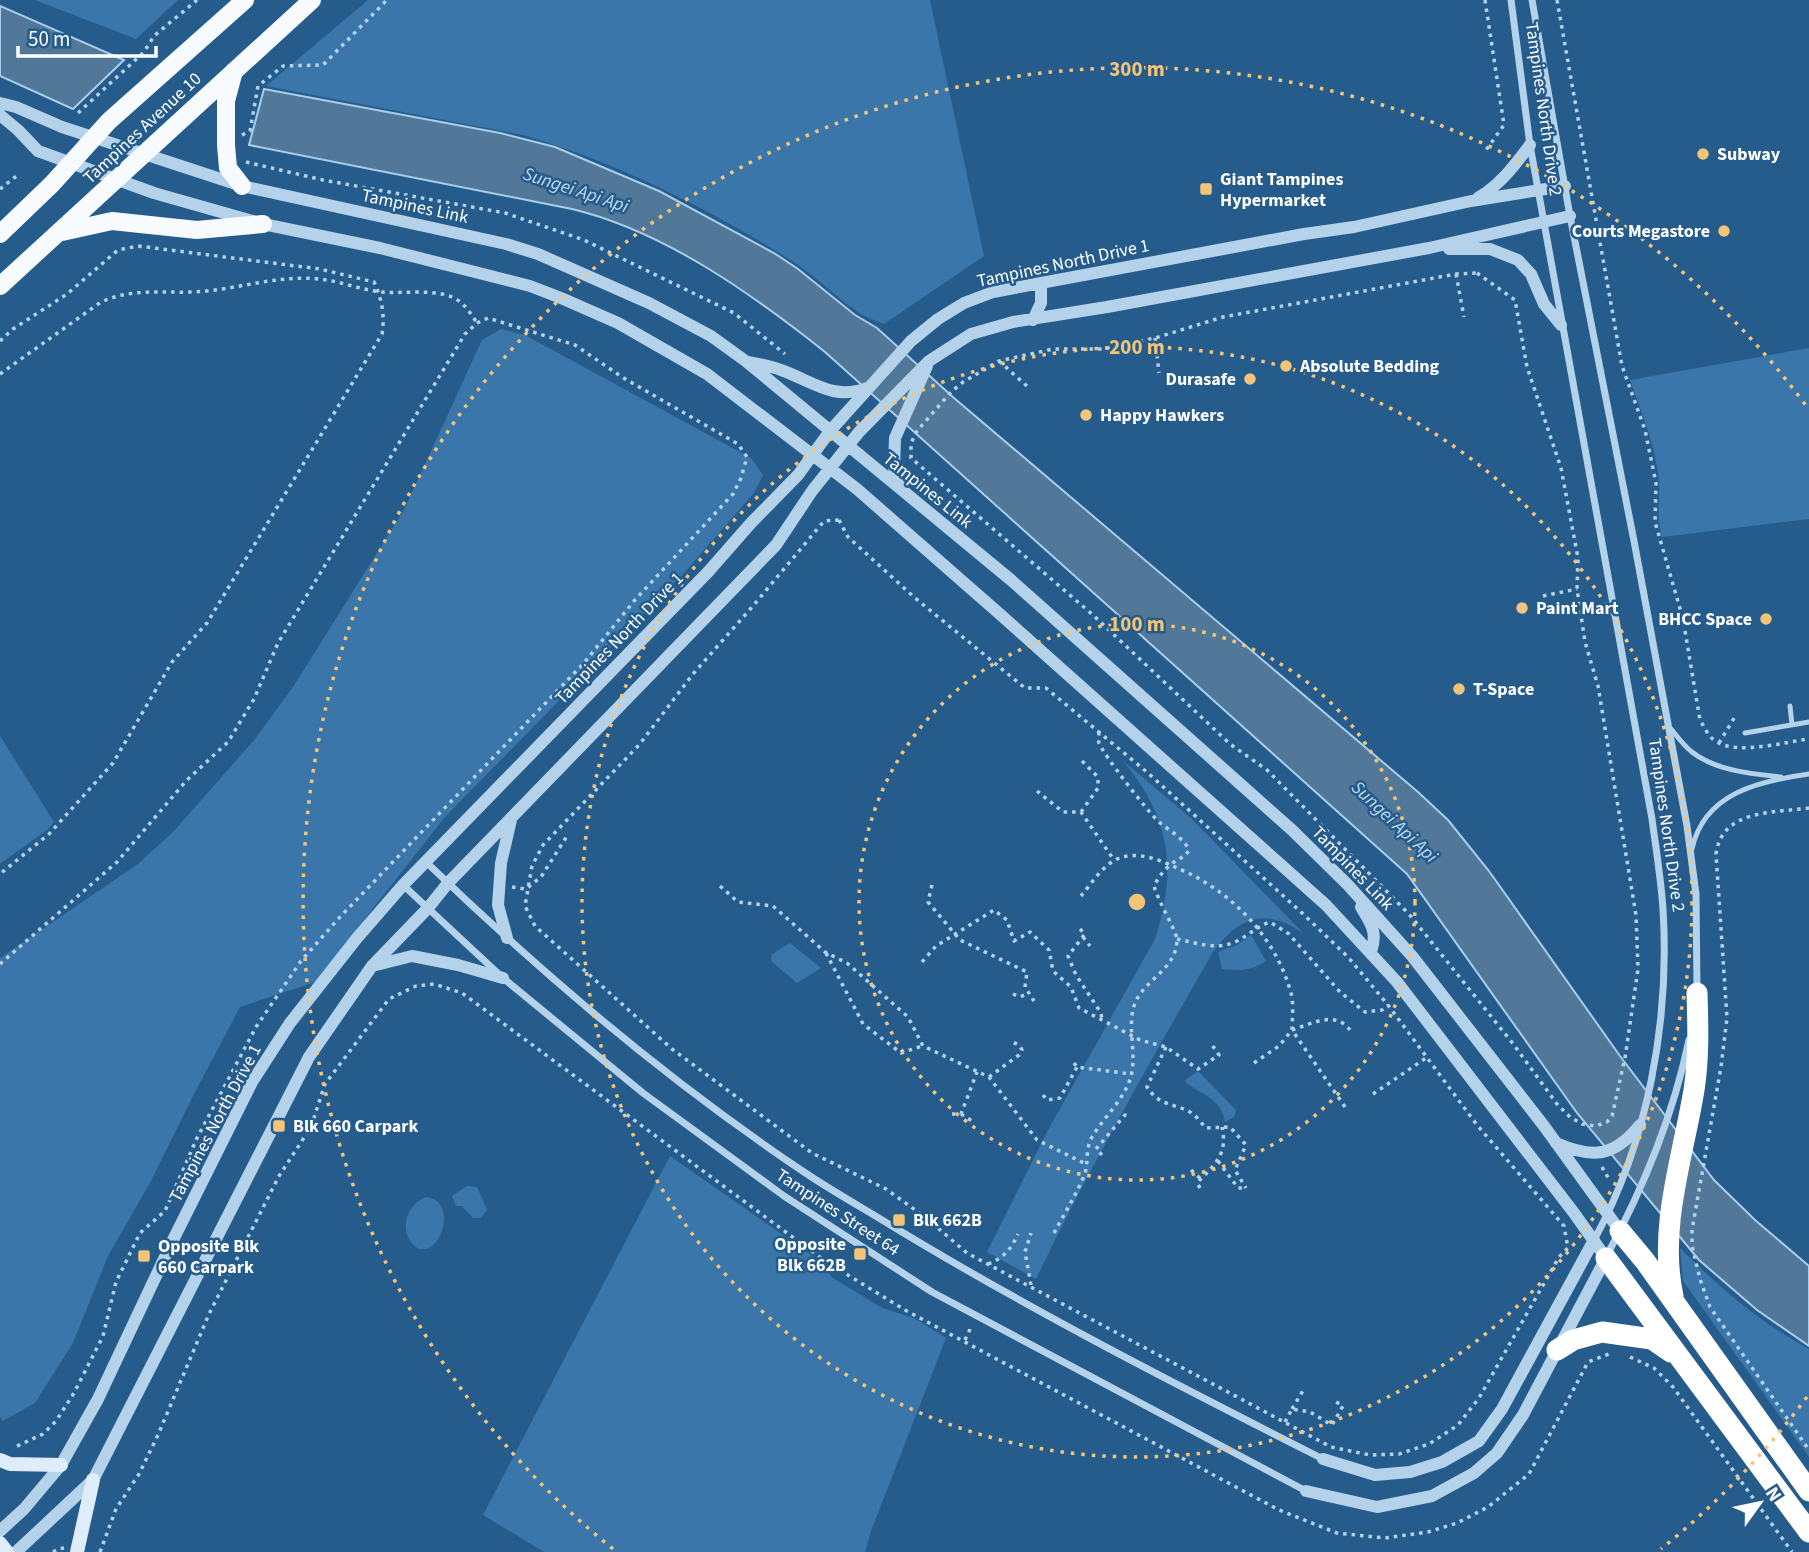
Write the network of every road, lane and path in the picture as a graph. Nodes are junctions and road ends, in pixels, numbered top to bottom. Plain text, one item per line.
1 (197, 0) edge
2 (245, 0) edge
3 (312, 0) edge
4 (387, 0) edge
5 (1485, 0) edge
6 (1511, 0) edge
7 (1532, 0) edge
8 (1557, 0) edge
9 (234, 71) junction
10 (0, 103) edge
11 (78, 113) dead end
12 (0, 115) edge
13 (94, 137) junction
14 (241, 144) dead end
15 (1530, 145) junction
16 (1486, 150) dead end
17 (145, 154) junction
18 (70, 163) junction
19 (19, 174) dead end
20 (118, 180) junction
21 (243, 186) junction
22 (1565, 186) junction
23 (0, 189) edge
24 (1538, 191) junction
25 (1471, 201) junction
26 (1570, 216) junction
27 (1543, 222) junction
28 (263, 224) junction
29 (0, 233) edge
30 (59, 233) junction
31 (1429, 248) junction
32 (1456, 274) junction
33 (1041, 284) junction
34 (0, 286) edge
35 (379, 292) junction
36 (1464, 317) dead end
37 (1034, 320) junction
38 (477, 323) junction
39 (1561, 325) junction
40 (1155, 338) junction
41 (0, 341) edge
42 (929, 361) junction
43 (999, 361) junction
44 (747, 362) junction
45 (1159, 373) dead end
46 (0, 374) edge
47 (870, 387) junction
48 (1028, 387) dead end
49 (830, 431) junction
50 (849, 445) junction
51 (812, 454) junction
52 (747, 457) dead end
53 (832, 469) junction
54 (904, 493) junction
55 (1577, 589) junction
56 (1543, 596) dead end
57 (1790, 706) dead end
58 (1736, 715) dead end
59 (1809, 722) edge
60 (1792, 725) junction
61 (1670, 727) junction
62 (1099, 732) junction
63 (1745, 733) dead end
64 (1809, 739) edge
65 (1718, 743) junction
66 (1081, 760) dead end
67 (1809, 774) edge
68 (1784, 777) junction
69 (1037, 791) dead end
70 (1809, 808) edge
71 (1081, 812) junction
72 (511, 820) junction
73 (567, 836) dead end
74 (1691, 855) junction
75 (1114, 860) junction
76 (425, 861) junction
77 (1170, 865) junction
78 (0, 874) edge
79 (448, 883) junction
80 (403, 885) junction
81 (932, 885) dead end
82 (1348, 885) junction
83 (720, 886) dead end
84 (527, 889) junction
85 (1081, 896) dead end
86 (428, 908) junction
87 (1256, 926) junction
88 (1080, 929) dead end
89 (956, 934) junction
90 (507, 937) junction
91 (1083, 937) junction
92 (1177, 939) junction
93 (1090, 946) dead end
94 (825, 952) junction
95 (1371, 952) junction
96 (922, 962) dead end
97 (0, 964) edge
98 (372, 966) junction
99 (503, 978) junction
100 (1029, 993) junction
101 (1698, 993) junction
102 (1013, 994) dead end
103 (1034, 1001) dead end
104 (1388, 1005) junction
105 (1102, 1020) junction
106 (1292, 1030) junction
107 (1352, 1033) dead end
108 (1132, 1036) junction
109 (1011, 1041) dead end
110 (1210, 1042) dead end
111 (923, 1046) junction
112 (1166, 1047) junction
113 (1019, 1055) junction
114 (1427, 1058) junction
115 (1023, 1059) dead end
116 (1254, 1063) dead end
117 (977, 1072) junction
118 (1132, 1074) junction
119 (989, 1077) junction
120 (1043, 1094) dead end
121 (1373, 1094) dead end
122 (1345, 1107) dead end
123 (1111, 1112) junction
124 (952, 1114) dead end
125 (961, 1114) junction
126 (1129, 1119) dead end
127 (972, 1121) dead end
128 (1121, 1121) junction
129 (1640, 1125) junction
130 (1222, 1127) junction
131 (1556, 1143) junction
132 (1102, 1155) dead end
133 (1219, 1161) junction
134 (1086, 1164) junction
135 (1191, 1170) dead end
136 (1200, 1179) junction
137 (1200, 1188) dead end
138 (1614, 1222) junction
139 (1031, 1233) dead end
140 (1054, 1233) dead end
141 (1018, 1234) dead end
142 (1594, 1240) junction
143 (1606, 1258) junction
144 (988, 1264) junction
145 (1031, 1287) junction
146 (1675, 1306) junction
147 (1557, 1350) junction
148 (1613, 1352) dead end
149 (1622, 1354) dead end
150 (1682, 1360) junction
151 (1304, 1389) dead end
152 (1333, 1400) dead end
153 (1292, 1409) junction
154 (1285, 1422) junction
155 (1809, 1450) edge
156 (1323, 1459) joint
157 (0, 1460) edge
158 (61, 1465) junction
159 (93, 1480) junction
160 (1306, 1491) joint
161 (1809, 1491) edge
162 (0, 1531) edge
163 (1809, 1532) edge
164 (0, 1544) edge
165 (7, 1552) edge
166 (16, 1552) edge
167 (76, 1552) edge
168 (100, 1552) edge
169 (1792, 1552) edge

1 - 11 path
2 - 13 main road, Tampines Avenue 10
3 - 9 main road, Tampines Avenue 10
4 - 14 path
5 - 16 path
6 - 15 street, Tampines North Drive 2
7 - 22 street, Tampines North Drive 2
8 - 65 path
9 - 17 main road, Tampines Avenue 10
9 - 21 main road
10 - 13 street, Tampines Link
12 - 18 street
13 - 17 street, Tampines Link
13 - 18 main road, Tampines Avenue 10
15 - 24 street, Tampines North Drive 2
15 - 25 street
17 - 20 main road, Tampines Avenue 10
17 - 21 street, Tampines Link
18 - 20 street
18 - 29 main road, Tampines Avenue 10
19 - 23 path
20 - 28 street
20 - 30 main road, Tampines Avenue 10
21 - 44 street, Tampines Link
22 - 24 street, Tampines North Drive 1
22 - 26 street, Tampines North Drive 2
24 - 25 street, Tampines North Drive 1
24 - 27 street, Tampines North Drive 2
25 - 33 street, Tampines North Drive 1
26 - 27 street, Tampines North Drive 2
26 - 61 street, Tampines North Drive 2
27 - 31 street
27 - 39 street, Tampines North Drive 2
28 - 30 main road
28 - 51 street
30 - 34 main road, Tampines Avenue 10
31 - 37 street
31 - 39 street
32 - 36 path
32 - 40 path
32 - 55 path
33 - 37 street
33 - 47 street, Tampines North Drive 1
35 - 38 path
35 - 41 path
35 - 46 path
35 - 78 path
37 - 42 street
38 - 52 path
38 - 97 path
39 - 129 street, Tampines North Drive 2
40 - 43 path
40 - 45 path
42 - 50 street
42 - 54 street
43 - 48 path
43 - 55 path
44 - 47 street
44 - 49 street, Tampines Link
47 - 49 street, Tampines North Drive 1
49 - 50 street, Tampines Link
49 - 51 street, Tampines North Drive 1
50 - 53 street
50 - 54 street, Tampines Link
51 - 53 street
51 - 76 street, Tampines North Drive 1
53 - 72 street
53 - 95 street
54 - 82 street, Tampines Link
55 - 56 path
57 - 60 lane
58 - 65 path
59 - 60 lane
60 - 63 lane
61 - 68 lane
61 - 74 street, Tampines North Drive 2
62 - 77 path
62 - 84 path
62 - 104 path
64 - 65 path
66 - 71 path
67 - 68 lane
68 - 74 lane
69 - 71 path
70 - 155 path
71 - 75 path
72 - 79 street
72 - 90 street
73 - 84 path
74 - 101 street, Tampines North Drive 2
75 - 77 path
75 - 85 path
76 - 79 street, Tampines Street 64
76 - 80 street, Tampines North Drive 1
77 - 87 path
77 - 92 path
79 - 86 street
79 - 90 street, Tampines Street 64
80 - 86 street, Tampines Street 64
80 - 158 street, Tampines North Drive 1
81 - 89 path
82 - 95 street
82 - 131 street, Tampines Link
83 - 94 path
84 - 144 path
86 - 98 street
86 - 99 street, Tampines Street 64
87 - 92 path
87 - 104 path
87 - 106 path
88 - 91 path
89 - 96 path
89 - 100 path
89 - 105 path
90 - 156 street, Tampines Street 64
91 - 93 path
91 - 105 path
92 - 108 path
94 - 111 path
94 - 111 path
95 - 142 street
98 - 99 street
98 - 159 street
99 - 160 street, Tampines Street 64
100 - 102 path
100 - 103 path
101 - 138 street, Tampines North Drive 2
101 - 146 highway
104 - 114 path
105 - 108 path
106 - 107 path
106 - 116 path
106 - 122 path
108 - 112 path
108 - 118 path
109 - 113 path
110 - 112 path
111 - 117 path
112 - 130 path
113 - 115 path
113 - 119 path
114 - 121 path
114 - 154 path
117 - 119 path
117 - 125 path
118 - 120 path
118 - 123 path
119 - 134 path
123 - 128 path
123 - 134 path
124 - 125 path
125 - 127 path
126 - 128 path
128 - 132 path
129 - 131 street
129 - 138 street, Tampines North Drive 2
130 - 133 path
130 - 133 path
131 - 138 street, Tampines Link
133 - 136 path
134 - 140 path
135 - 136 path
136 - 137 path
138 - 142 street, Tampines North Drive 2
138 - 143 street, Tampines North Drive 2
138 - 146 highway
139 - 145 path
141 - 144 path
142 - 143 street
142 - 156 street, Tampines North Drive 2
143 - 147 street, Tampines North Drive 2
143 - 150 highway
144 - 145 path
145 - 154 path
146 - 161 highway
147 - 150 highway
147 - 160 street, Tampines North Drive 2
148 - 168 path
149 - 169 path
150 - 163 highway
151 - 153 path
152 - 153 path
153 - 154 path
157 - 158 main road
158 - 162 street, Tampines North Drive 1
159 - 166 street
159 - 167 main road
164 - 165 main road

